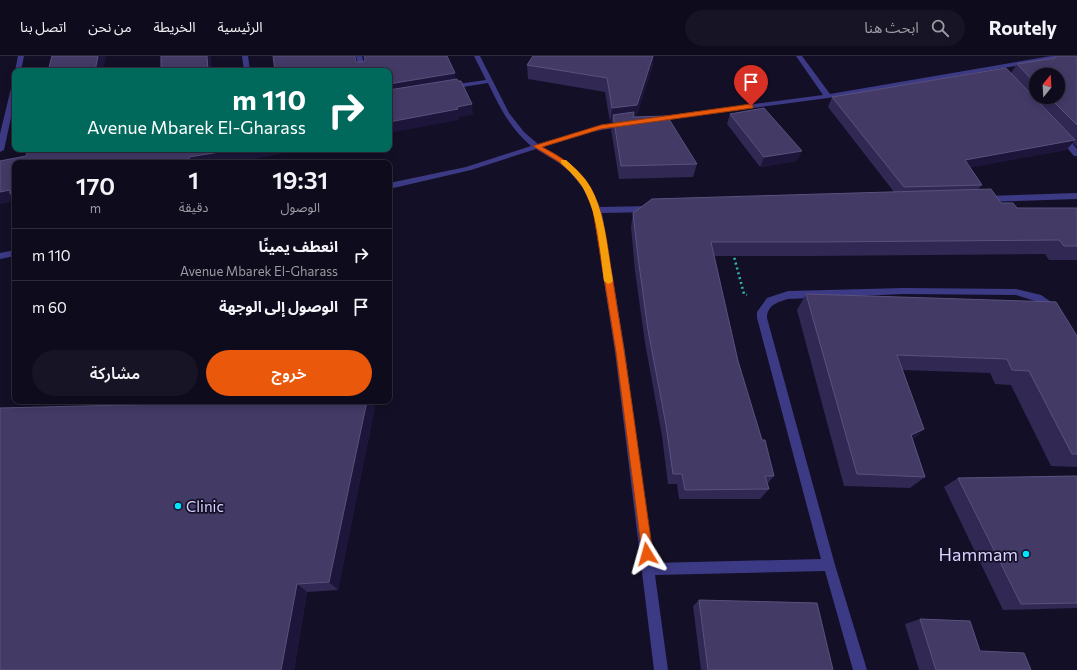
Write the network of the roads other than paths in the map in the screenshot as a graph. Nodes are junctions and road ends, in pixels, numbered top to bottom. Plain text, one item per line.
1 (21, 56) edge
2 (245, 56) edge
3 (359, 56) edge
4 (477, 56) edge
5 (798, 56) edge
6 (1062, 56) edge
7 (995, 67) junction
8 (19, 68) edge
9 (247, 68) edge
10 (362, 68) edge
11 (1001, 73) edge
12 (490, 81) junction
13 (443, 89) edge
14 (828, 96) junction
15 (12, 97) edge
16 (651, 120) edge
17 (635, 122) edge
18 (1055, 129) edge
19 (536, 146) junction
20 (0, 150) edge
21 (1077, 154) edge
22 (392, 185) edge
23 (1077, 196) edge
24 (974, 199) edge
25 (658, 209) edge
26 (597, 210) junction
27 (12, 254) edge
28 (0, 256) edge
29 (1062, 317) edge
30 (829, 565) junction
31 (649, 569) junction
32 (661, 670) edge
33 (860, 670) edge

1 - 8 street
2 - 9 street
3 - 10 street
4 - 12 street
5 - 14 street
6 - 7 street
7 - 11 street
7 - 14 street
12 - 13 street
12 - 19 street
14 - 16 street
15 - 20 street
17 - 19 street
18 - 21 street
19 - 22 street
19 - 26 street
23 - 24 street
25 - 26 street
26 - 31 street
27 - 28 street
29 - 30 street
30 - 31 street
30 - 33 street
31 - 32 street

